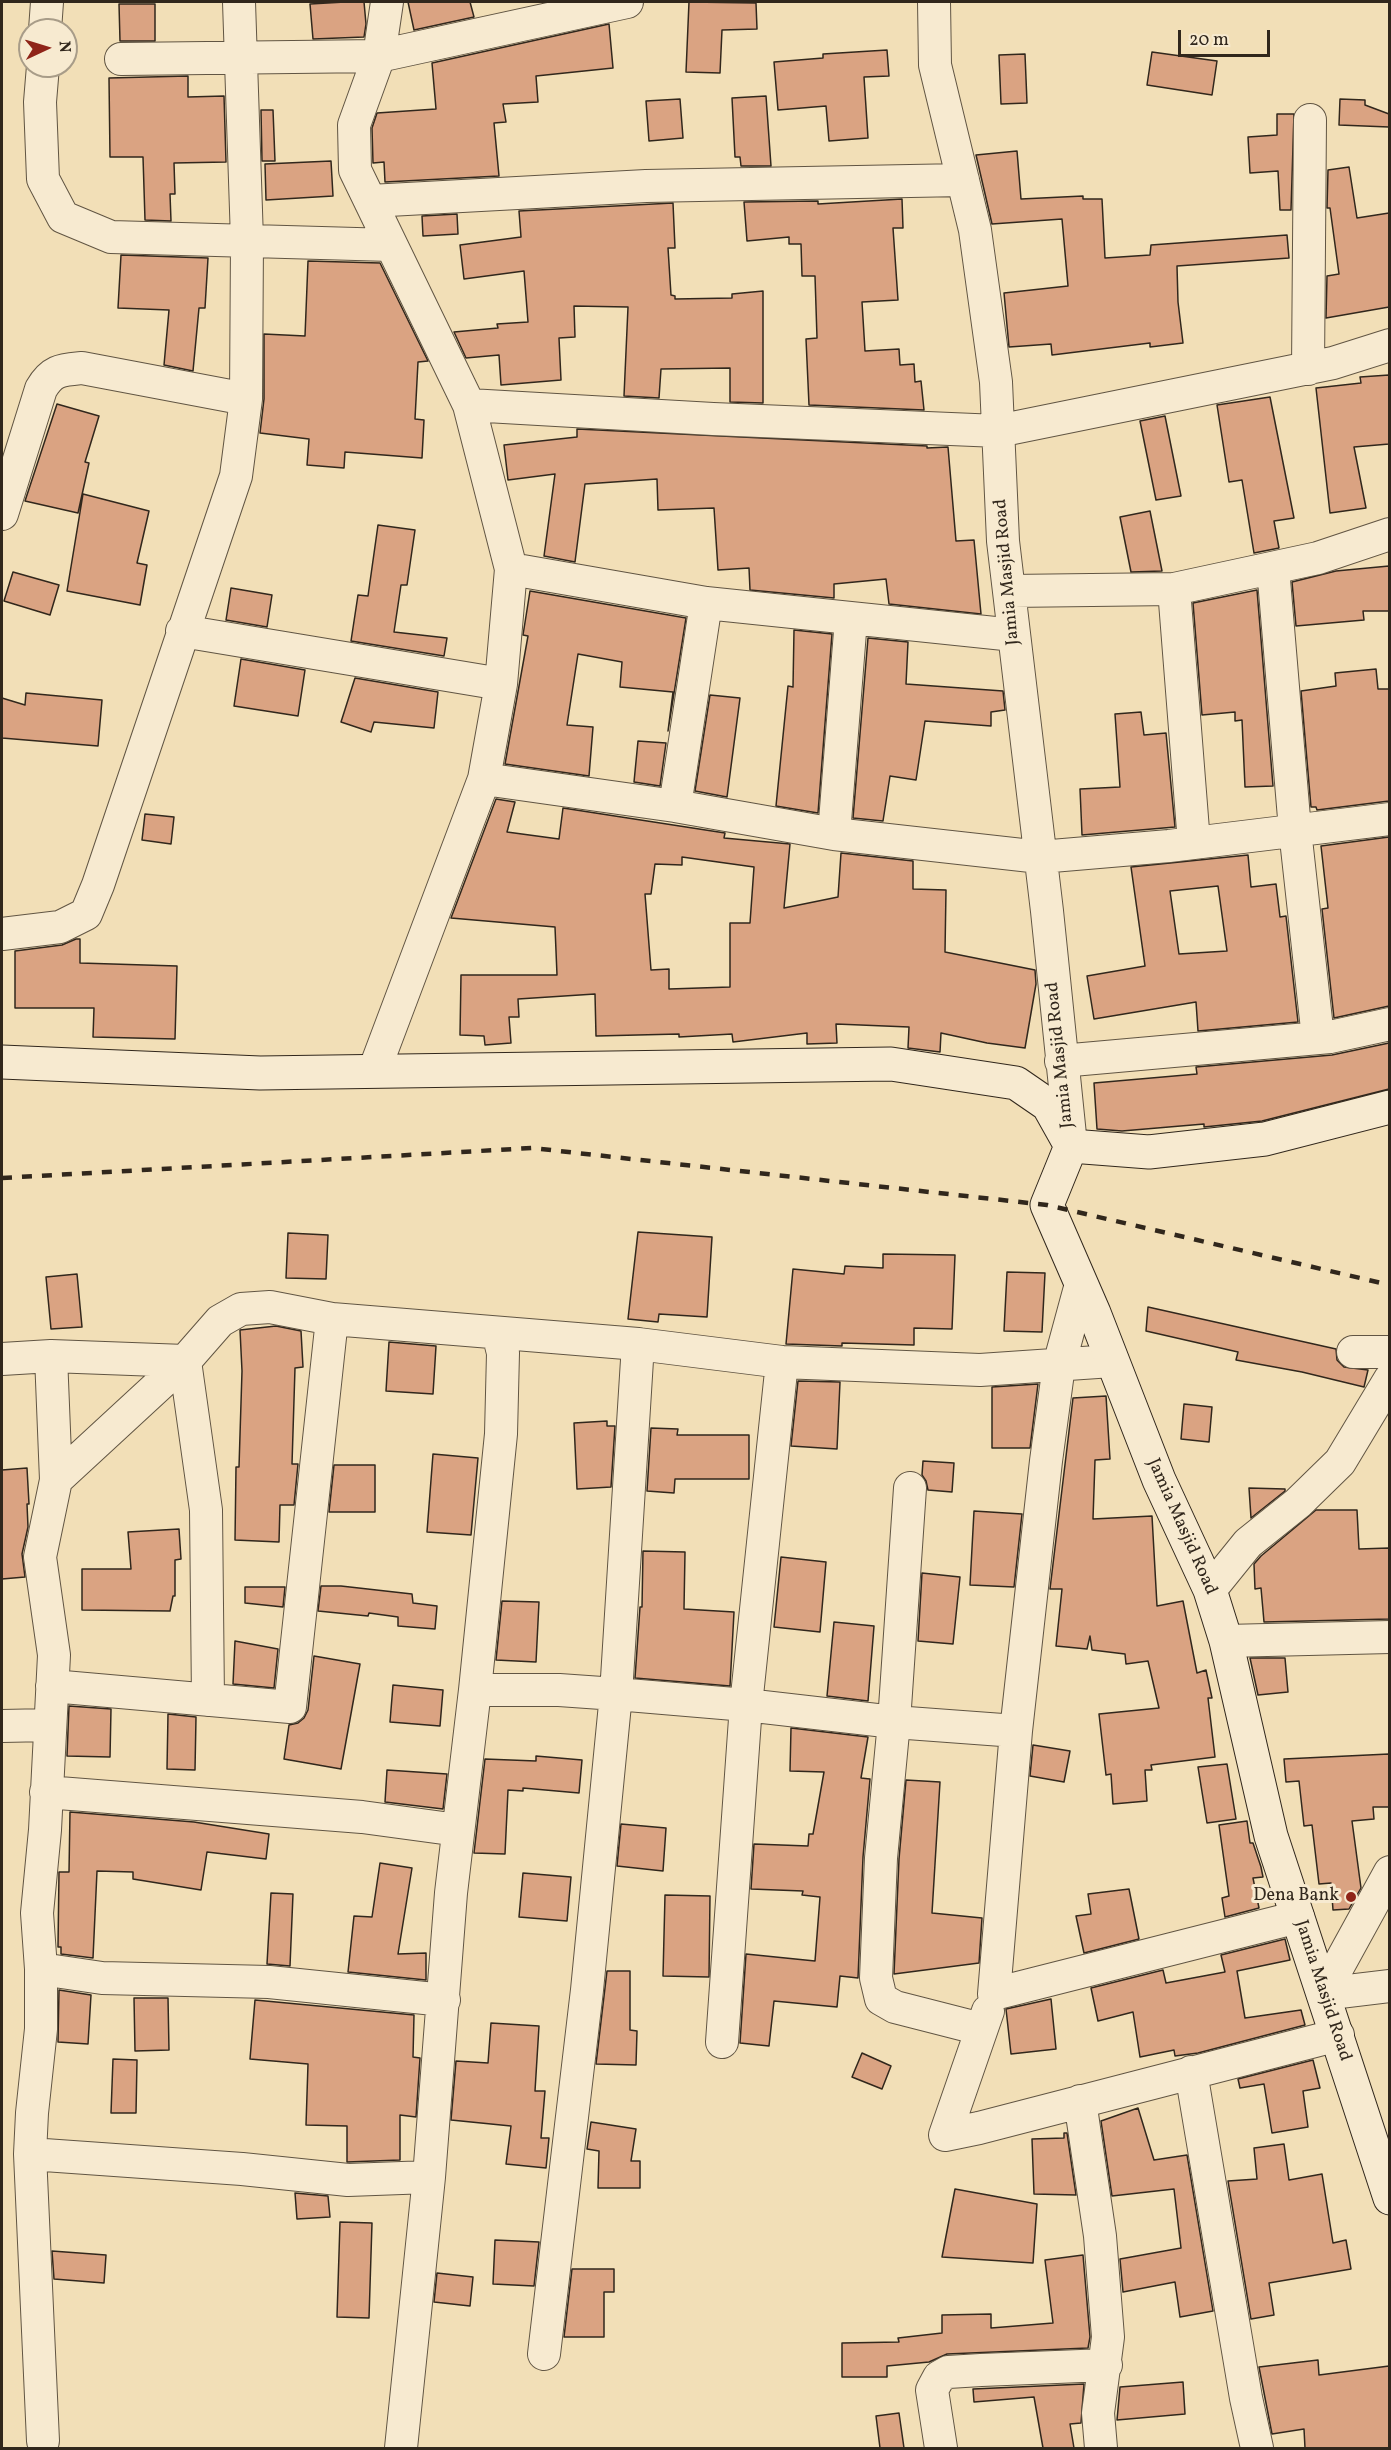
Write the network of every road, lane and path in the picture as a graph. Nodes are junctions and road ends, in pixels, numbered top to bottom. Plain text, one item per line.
1 (47, 2) edge
2 (239, 2) edge
3 (387, 2) edge
4 (627, 2) edge
5 (934, 2) edge
6 (46, 18) edge
7 (379, 56) junction
8 (242, 58) junction
9 (121, 59) dead end
10 (42, 78) edge
11 (1310, 120) dead end
12 (963, 180) junction
13 (370, 201) junction
14 (247, 240) junction
15 (391, 245) junction
16 (1389, 345) edge
17 (1308, 369) junction
18 (246, 399) junction
19 (469, 405) junction
20 (998, 431) junction
21 (11, 453) edge
22 (2, 514) edge
23 (1389, 534) edge
24 (1273, 568) junction
25 (511, 569) junction
26 (1174, 589) junction
27 (1009, 591) junction
28 (706, 603) junction
29 (851, 619) junction
30 (182, 631) junction
31 (1014, 636) junction
32 (501, 684) junction
33 (484, 779) junction
34 (675, 806) junction
35 (1389, 819) edge
36 (1295, 831) junction
37 (834, 834) junction
38 (1194, 843) junction
39 (1040, 856) junction
40 (2, 934) edge
41 (1389, 1024) edge
42 (1318, 1038) junction
43 (1061, 1061) junction
44 (2, 1062) edge
45 (374, 1071) junction
46 (1389, 1107) edge
47 (1071, 1146) junction
48 (1081, 1284) junction
49 (332, 1319) junction
50 (498, 1332) junction
51 (638, 1344) junction
52 (1353, 1352) dead end
53 (1389, 1352) edge
54 (51, 1356) junction
55 (2, 1359) edge
56 (185, 1361) junction
57 (1112, 1361) junction
58 (782, 1362) junction
59 (1059, 1365) junction
60 (1389, 1379) edge
61 (56, 1480) junction
62 (910, 1488) dead end
63 (1210, 1590) junction
64 (1389, 1637) edge
65 (1226, 1641) junction
66 (52, 1686) junction
67 (475, 1690) junction
68 (616, 1694) junction
69 (208, 1700) junction
70 (746, 1705) junction
71 (894, 1722) junction
72 (49, 1725) junction
73 (2, 1726) edge
74 (1016, 1731) junction
75 (46, 1792) junction
76 (458, 1830) junction
77 (1389, 1872) edge
78 (1298, 1917) junction
79 (41, 1969) junction
80 (1389, 1986) edge
81 (994, 1994) junction
82 (1323, 1994) junction
83 (444, 2000) junction
84 (981, 2029) junction
85 (1338, 2035) junction
86 (722, 2042) dead end
87 (1191, 2072) junction
88 (1080, 2101) junction
89 (30, 2154) junction
90 (1383, 2159) edge
91 (429, 2177) junction
92 (1389, 2198) edge
93 (544, 2354) dead end
94 (1106, 2365) junction
95 (43, 2441) dead end
96 (401, 2448) edge
97 (941, 2448) edge
98 (1101, 2448) edge
99 (1257, 2448) edge

1 - 6 street
2 - 8 street
3 - 7 street
4 - 7 street
5 - 12 street, Jamia Masjid Road
7 - 8 street
7 - 13 street
8 - 9 street
8 - 14 street
10 - 14 street
11 - 17 street
12 - 13 street
12 - 20 street, Jamia Masjid Road
13 - 15 street
14 - 15 street
14 - 18 street
15 - 19 street
16 - 17 street
17 - 20 street
18 - 21 street
18 - 30 street
19 - 20 street
19 - 25 street
20 - 27 street, Jamia Masjid Road
21 - 22 street
23 - 24 street
24 - 26 street
24 - 36 street
25 - 28 street
25 - 32 street
26 - 27 street
26 - 38 street
27 - 31 street, Jamia Masjid Road
28 - 29 street
28 - 34 street
29 - 31 street
29 - 37 street
30 - 32 street
30 - 40 street
31 - 39 street, Jamia Masjid Road
32 - 33 street
33 - 34 street
33 - 45 street
34 - 37 street
35 - 36 street
36 - 38 street
36 - 42 street
37 - 39 street
38 - 39 street
39 - 43 street, Jamia Masjid Road
41 - 42 street
42 - 43 street
43 - 47 street, Jamia Masjid Road
44 - 45 street
45 - 47 street
46 - 47 street
47 - 48 street, Jamia Masjid Road
48 - 57 street, Jamia Masjid Road
48 - 59 street
49 - 50 street
49 - 56 street
49 - 69 street
50 - 51 street
50 - 67 street
51 - 58 street
51 - 68 street
52 - 53 street
54 - 55 street
54 - 56 street
54 - 61 street
56 - 61 street
56 - 69 street
57 - 59 street
57 - 63 street, Jamia Masjid Road
58 - 59 street
58 - 70 street
59 - 74 street
60 - 63 street
61 - 66 street
62 - 71 street
63 - 65 street, Jamia Masjid Road
64 - 65 street
65 - 78 street, Jamia Masjid Road
66 - 69 street
66 - 72 street
67 - 68 street
67 - 76 street
68 - 70 street
68 - 93 street
70 - 71 street
70 - 86 street
71 - 74 street
71 - 84 street
72 - 73 street
72 - 75 street
74 - 81 street
75 - 76 street
75 - 79 street
76 - 83 street
77 - 82 street
78 - 81 street
78 - 82 street, Jamia Masjid Road
79 - 83 street
79 - 89 street
80 - 82 street
81 - 84 street
82 - 85 street, Jamia Masjid Road
83 - 91 street
84 - 88 street
85 - 87 street
85 - 90 street, Jamia Masjid Road
87 - 88 street
87 - 99 street
88 - 94 street
89 - 91 street
89 - 95 street
90 - 92 street, Jamia Masjid Road
91 - 96 street
94 - 97 street
94 - 98 street

